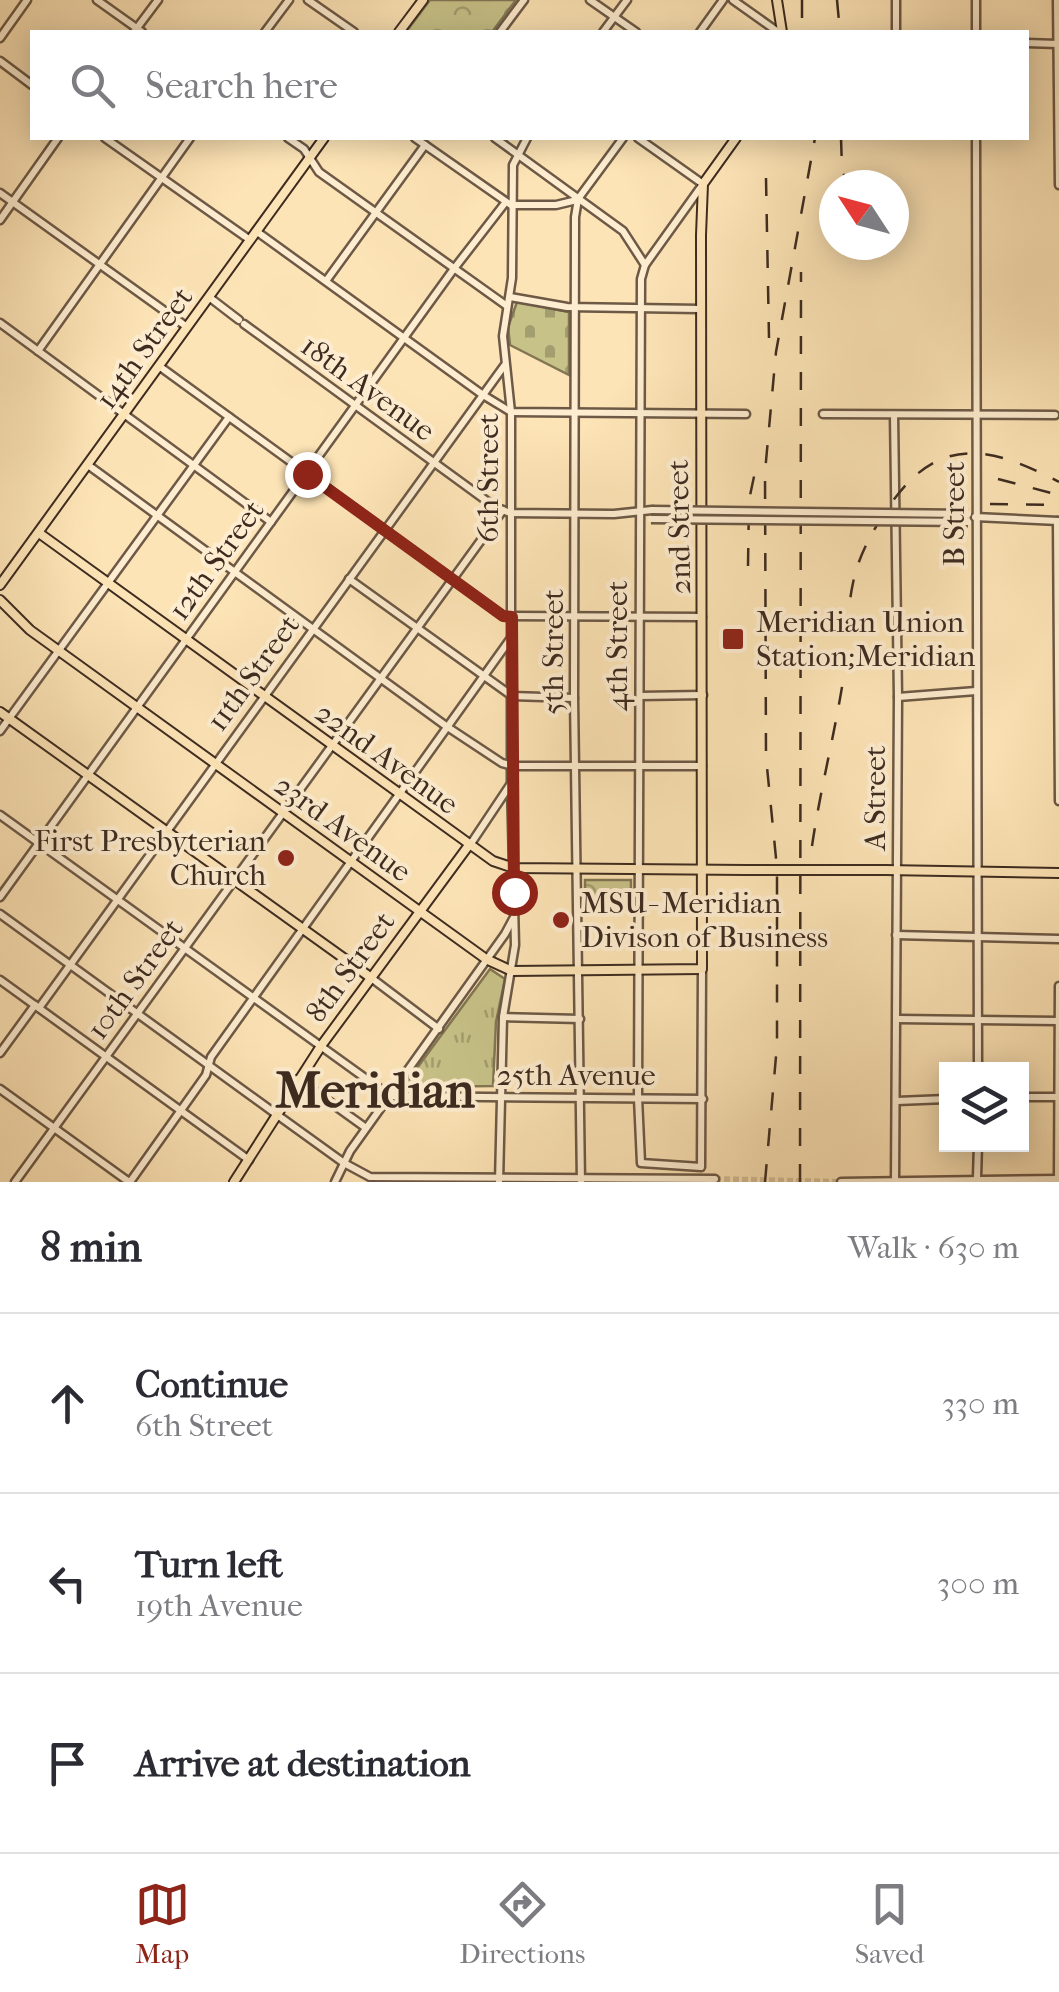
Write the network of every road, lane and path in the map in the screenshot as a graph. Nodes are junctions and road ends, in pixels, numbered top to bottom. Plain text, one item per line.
1 (27, 0) edge
2 (97, 0) edge
3 (158, 0) edge
4 (288, 0) edge
5 (308, 0) edge
6 (423, 0) edge
7 (524, 0) edge
8 (590, 0) edge
9 (627, 0) edge
10 (723, 0) edge
11 (733, 0) edge
12 (777, 0) edge
13 (896, 0) edge
14 (976, 0) edge
15 (1057, 0) edge
16 (615, 17) junction
17 (137, 30) edge
18 (139, 30) edge
19 (266, 30) edge
20 (351, 30) edge
21 (400, 30) edge
22 (502, 30) edge
23 (605, 30) edge
24 (633, 30) edge
25 (701, 30) edge
26 (777, 30) edge
27 (780, 30) edge
28 (896, 30) edge
29 (976, 30) edge
30 (0, 38) edge
31 (1029, 43) edge
32 (1058, 44) edge
33 (0, 61) edge
34 (30, 84) edge
35 (57, 140) edge
36 (108, 140) edge
37 (189, 140) edge
38 (291, 140) edge
39 (322, 140) edge
40 (417, 140) edge
41 (498, 140) edge
42 (526, 140) edge
43 (622, 140) edge
44 (641, 140) edge
45 (735, 140) edge
46 (976, 140) edge
47 (425, 145) junction
48 (516, 153) junction
49 (309, 158) junction
50 (161, 177) junction
51 (703, 184) junction
52 (1059, 185) edge
53 (0, 192) edge
54 (578, 199) junction
55 (13, 202) junction
56 (508, 204) junction
57 (376, 214) junction
58 (0, 220) edge
59 (253, 236) junction
60 (100, 264) junction
61 (645, 265) junction
62 (453, 270) junction
63 (326, 281) junction
64 (209, 297) junction
65 (510, 297) junction
66 (507, 306) junction
67 (575, 306) junction
68 (640, 308) junction
69 (700, 309) junction
70 (0, 323) edge
71 (187, 327) junction
72 (406, 338) junction
73 (38, 351) junction
74 (505, 365) junction
75 (159, 366) junction
76 (483, 396) junction
77 (356, 406) junction
78 (511, 412) junction
79 (576, 413) junction
80 (639, 413) junction
81 (124, 414) junction
82 (700, 414) junction
83 (746, 414) dead end
84 (823, 414) dead end
85 (894, 414) junction
86 (977, 415) junction
87 (1055, 416) dead end
88 (228, 417) junction
89 (433, 462) junction
90 (88, 465) junction
91 (193, 466) junction
92 (307, 474) junction
93 (506, 512) junction
94 (640, 513) junction
95 (576, 514) junction
96 (157, 516) junction
97 (977, 518) junction
98 (1058, 520) edge
99 (271, 522) junction
100 (384, 530) junction
101 (39, 533) junction
102 (235, 572) junction
103 (452, 579) junction
104 (349, 580) junction
105 (1, 583) edge
106 (108, 584) junction
107 (0, 600) edge
108 (703, 616) junction
109 (512, 617) junction
110 (575, 617) junction
111 (639, 617) junction
112 (313, 629) junction
113 (416, 629) junction
114 (512, 637) junction
115 (186, 640) junction
116 (59, 651) junction
117 (483, 676) junction
118 (380, 678) junction
119 (976, 691) junction
120 (702, 695) junction
121 (264, 696) junction
122 (512, 696) junction
123 (640, 696) junction
124 (898, 697) junction
125 (574, 698) junction
126 (136, 707) junction
127 (0, 712) edge
128 (9, 718) junction
129 (446, 726) junction
130 (0, 732) edge
131 (332, 746) junction
132 (215, 764) junction
133 (512, 766) junction
134 (702, 766) junction
135 (576, 767) junction
136 (640, 767) junction
137 (88, 775) junction
138 (511, 784) junction
139 (400, 794) junction
140 (1059, 801) edge
141 (283, 813) junction
142 (0, 815) edge
143 (167, 832) junction
144 (38, 843) junction
145 (469, 845) junction
146 (351, 861) junction
147 (514, 868) junction
148 (703, 869) junction
149 (576, 870) junction
150 (639, 870) junction
151 (897, 870) junction
152 (1059, 873) edge
153 (976, 874) junction
154 (234, 880) junction
155 (0, 896) edge
156 (118, 900) junction
157 (420, 911) junction
158 (0, 914) edge
159 (514, 916) junction
160 (303, 929) junction
161 (896, 935) junction
162 (978, 938) junction
163 (1059, 938) edge
164 (185, 948) junction
165 (486, 960) junction
166 (70, 965) junction
167 (579, 969) junction
168 (702, 969) junction
169 (639, 970) junction
170 (512, 971) junction
171 (370, 978) junction
172 (0, 980) edge
173 (1059, 986) edge
174 (253, 997) junction
175 (37, 1007) junction
176 (137, 1014) junction
177 (503, 1017) junction
178 (898, 1019) junction
179 (580, 1020) junction
180 (976, 1020) junction
181 (1058, 1020) edge
182 (438, 1029) junction
183 (321, 1046) junction
184 (0, 1053) edge
185 (106, 1057) junction
186 (978, 1062) edge
187 (208, 1065) junction
188 (298, 1079) junction
189 (0, 1089) edge
190 (390, 1096) junction
191 (580, 1097) junction
192 (1059, 1097) edge
193 (499, 1098) junction
194 (638, 1098) junction
195 (1029, 1098) edge
196 (703, 1099) junction
197 (939, 1099) edge
198 (897, 1101) junction
199 (181, 1111) junction
200 (276, 1114) junction
201 (54, 1128) junction
202 (366, 1128) junction
203 (978, 1152) edge
204 (249, 1160) junction
205 (344, 1163) junction
206 (661, 1166) junction
207 (661, 1179) junction
208 (715, 1180) edge
209 (977, 1180) edge
210 (1058, 1180) edge
211 (418, 1181) edge
212 (500, 1181) edge
213 (581, 1181) edge
214 (895, 1181) edge
215 (15, 1182) edge
216 (130, 1182) edge
217 (234, 1182) edge
218 (334, 1182) edge
219 (841, 1182) edge

1 - 30 street
2 - 17 street
3 - 18 street
4 - 19 street
5 - 20 street
6 - 21 main road
7 - 22 street
8 - 16 street
9 - 16 street
10 - 25 street
11 - 26 street
12 - 27 main road
13 - 28 street
14 - 29 street
15 - 32 street
16 - 23 street
16 - 24 street
31 - 32 street
32 - 52 street
33 - 34 street
35 - 55 street
36 - 50 street
37 - 50 street
38 - 49 street
39 - 49 main road, 14th Street
40 - 47 street
41 - 48 street
42 - 48 street
43 - 54 street
44 - 51 street
45 - 51 main road, 4th Street
46 - 86 street, B Street
47 - 56 street
47 - 57 street
48 - 54 street
48 - 56 street, 6th Street
49 - 57 street
49 - 59 main road, 14th Street
50 - 59 street
50 - 60 street
51 - 61 street, 4th Street
51 - 69 main road, 2nd Street
53 - 55 street
54 - 56 street
54 - 61 street
54 - 67 street, 5th Street
55 - 58 street
55 - 60 street
56 - 62 street, 12th Street
56 - 65 street, 6th Street
57 - 62 street
57 - 63 street
59 - 63 street
59 - 64 main road, 14th Street
60 - 71 street
60 - 73 street
61 - 68 street, 4th Street
62 - 66 street
62 - 72 street, 12th Street
63 - 72 street
64 - 71 main road, 14th Street
64 - 77 street, 18th Avenue
65 - 66 street, 6th Street
65 - 67 street
66 - 74 street, 6th Street
67 - 68 street
67 - 79 street, 5th Street
68 - 69 street
68 - 80 street, 4th Street
69 - 82 main road, 2nd Street
70 - 73 street
71 - 75 main road, 14th Street
72 - 76 street
72 - 77 street, 12th Street
73 - 81 street
74 - 76 street, 11th Street
74 - 78 street, 6th Street
75 - 81 main road, 14th Street
75 - 88 street
76 - 78 street
76 - 89 street, 11th Street
77 - 89 street, 18th Avenue
77 - 92 street, 12th Street
78 - 79 street
78 - 93 street, 6th Street
79 - 80 street
79 - 95 street, 5th Street
80 - 82 street
80 - 94 street, 4th Street
81 - 90 main road, 14th Street
81 - 91 street
82 - 83 street
82 - 108 main road, 2nd Street
84 - 85 street
85 - 86 street
85 - 124 street, A Street
86 - 87 street
86 - 97 street, B Street
88 - 91 street
88 - 92 street
89 - 93 street, 18th Avenue
89 - 100 street, 11th Street
90 - 96 street
90 - 101 main road, 14th Street
91 - 96 street
91 - 99 street
92 - 99 street, 12th Street
92 - 100 street
93 - 95 street
93 - 103 street, 10th Street
93 - 109 street, 6th Street
94 - 95 street
94 - 97 street, bridge
94 - 111 street, 4th Street
95 - 110 street, 5th Street
96 - 102 street
96 - 106 street
97 - 98 street
97 - 119 street, B Street
98 - 140 street
99 - 102 street, 12th Street
100 - 103 street
100 - 104 street, 11th Street
101 - 105 main road, 14th Street
101 - 106 main road, 22nd Avenue
102 - 112 street
102 - 115 street, 12th Street
103 - 109 street
103 - 113 street, 10th Street
104 - 112 street, 11th Street
104 - 113 street
106 - 115 main road, 22nd Avenue
106 - 116 street
107 - 116 main road, 23rd Avenue
108 - 111 street
108 - 120 main road, 2nd Street
109 - 110 street
109 - 114 street, 6th Street
110 - 111 street
110 - 125 street, 5th Street
111 - 123 street, 4th Street
112 - 118 street
112 - 121 street, 11th Street
113 - 117 street
113 - 118 street, 10th Street
114 - 117 street
114 - 122 street, 6th Street
115 - 121 main road, 22nd Avenue
115 - 126 street, 12th Street
116 - 126 main road, 23rd Avenue
116 - 128 street
117 - 122 street
117 - 129 street
118 - 129 street
118 - 131 street, 10th Street
119 - 124 street
119 - 153 street, B Street
120 - 123 street
120 - 134 main road, 2nd Street
121 - 131 main road, 22nd Avenue
121 - 132 street, 11th Street
122 - 125 street
122 - 133 street, 6th Street
123 - 136 street, 4th Street
124 - 151 street, A Street
125 - 135 street, 5th Street
126 - 132 main road, 23rd Avenue
126 - 137 street, 12th Street
127 - 128 main road
128 - 130 street
128 - 137 main road
129 - 133 street
129 - 139 street
131 - 139 main road, 22nd Avenue
131 - 141 street, 10th Street
132 - 141 main road, 23rd Avenue
132 - 143 street, 11th Street
133 - 135 street
133 - 138 street, 6th Street
134 - 136 street
134 - 148 main road, 2nd Street
135 - 136 street
135 - 149 street, 5th Street
136 - 150 street, 4th Street
137 - 143 main road
137 - 144 street, 12th Street
138 - 145 street, 8th Street
138 - 147 street, 6th Street
139 - 145 main road, 22nd Avenue
139 - 146 street
141 - 146 main road, 23rd Avenue
141 - 154 street, 10th Street
142 - 144 street
143 - 154 main road
143 - 156 street, 11th Street
144 - 155 street, 12th Street
144 - 156 street
145 - 147 main road, 22nd Avenue
145 - 157 main road, 8th Street
146 - 157 main road, 23rd Avenue
146 - 160 street
147 - 149 main road, 22nd Avenue
147 - 159 street, 6th Street
148 - 150 main road, 22nd Avenue
148 - 151 main road, 22nd Avenue, bridge
148 - 168 main road, 2nd Street
149 - 150 main road, 22nd Avenue
149 - 167 street, 5th Street
150 - 169 street, 4th Street
151 - 153 main road, 22nd Avenue
151 - 161 street, A Street
152 - 153 main road, 22nd Avenue
153 - 162 street, B Street
154 - 160 main road
154 - 164 street, 10th Street
156 - 164 street
156 - 166 street, 11th Street
157 - 165 main road, 23rd Avenue
157 - 171 main road, 8th Street
158 - 166 street
159 - 165 street
159 - 170 street, 6th Street
160 - 171 main road
160 - 174 street
161 - 162 street
161 - 178 street, A Street
162 - 163 street
162 - 180 street, B Street
164 - 174 street
164 - 176 street, 10th Street
165 - 170 main road, 23rd Avenue
165 - 182 street
166 - 175 street, 11th Street
166 - 176 street
167 - 169 main road, 23rd Avenue
167 - 170 main road, 23rd Avenue
167 - 179 street, 5th Street
168 - 169 main road, 23rd Avenue
168 - 196 street
169 - 194 street, 4th Street
170 - 177 street, 6th Street
171 - 182 street
171 - 183 main road, 8th Street
172 - 175 street
173 - 181 street
174 - 183 street
174 - 187 street
175 - 184 street, 11th Street
175 - 185 street
176 - 185 street, 10th Street
176 - 187 street
177 - 179 street
177 - 193 street, 6th Street
178 - 180 street
178 - 198 street, A Street
179 - 191 street, 5th Street
180 - 181 street
180 - 186 street, B Street
181 - 192 street
182 - 190 street
183 - 188 main road, 8th Street
183 - 190 street
185 - 199 street
185 - 201 street, 10th Street
187 - 199 street
187 - 200 street
188 - 200 main road, 8th Street
188 - 202 street
189 - 201 street
190 - 193 street, 25th Avenue
190 - 202 street
191 - 193 street, 25th Avenue
191 - 194 street, 25th Avenue
191 - 213 street, 5th Street
192 - 195 street
192 - 210 street
193 - 212 street, 6th Street
194 - 196 street, 25th Avenue
194 - 206 street, 4th Street
196 - 206 street
197 - 198 street
198 - 214 street, A Street
199 - 204 street
199 - 216 street
200 - 204 main road, 8th Street
200 - 205 street
201 - 215 street, 10th Street
201 - 216 street
202 - 205 street
203 - 209 street
204 - 217 main road, 8th Street
205 - 211 street
205 - 218 street
206 - 207 street
207 - 208 street
207 - 213 street
209 - 210 street
209 - 214 street
211 - 212 street
212 - 213 street
214 - 219 street

